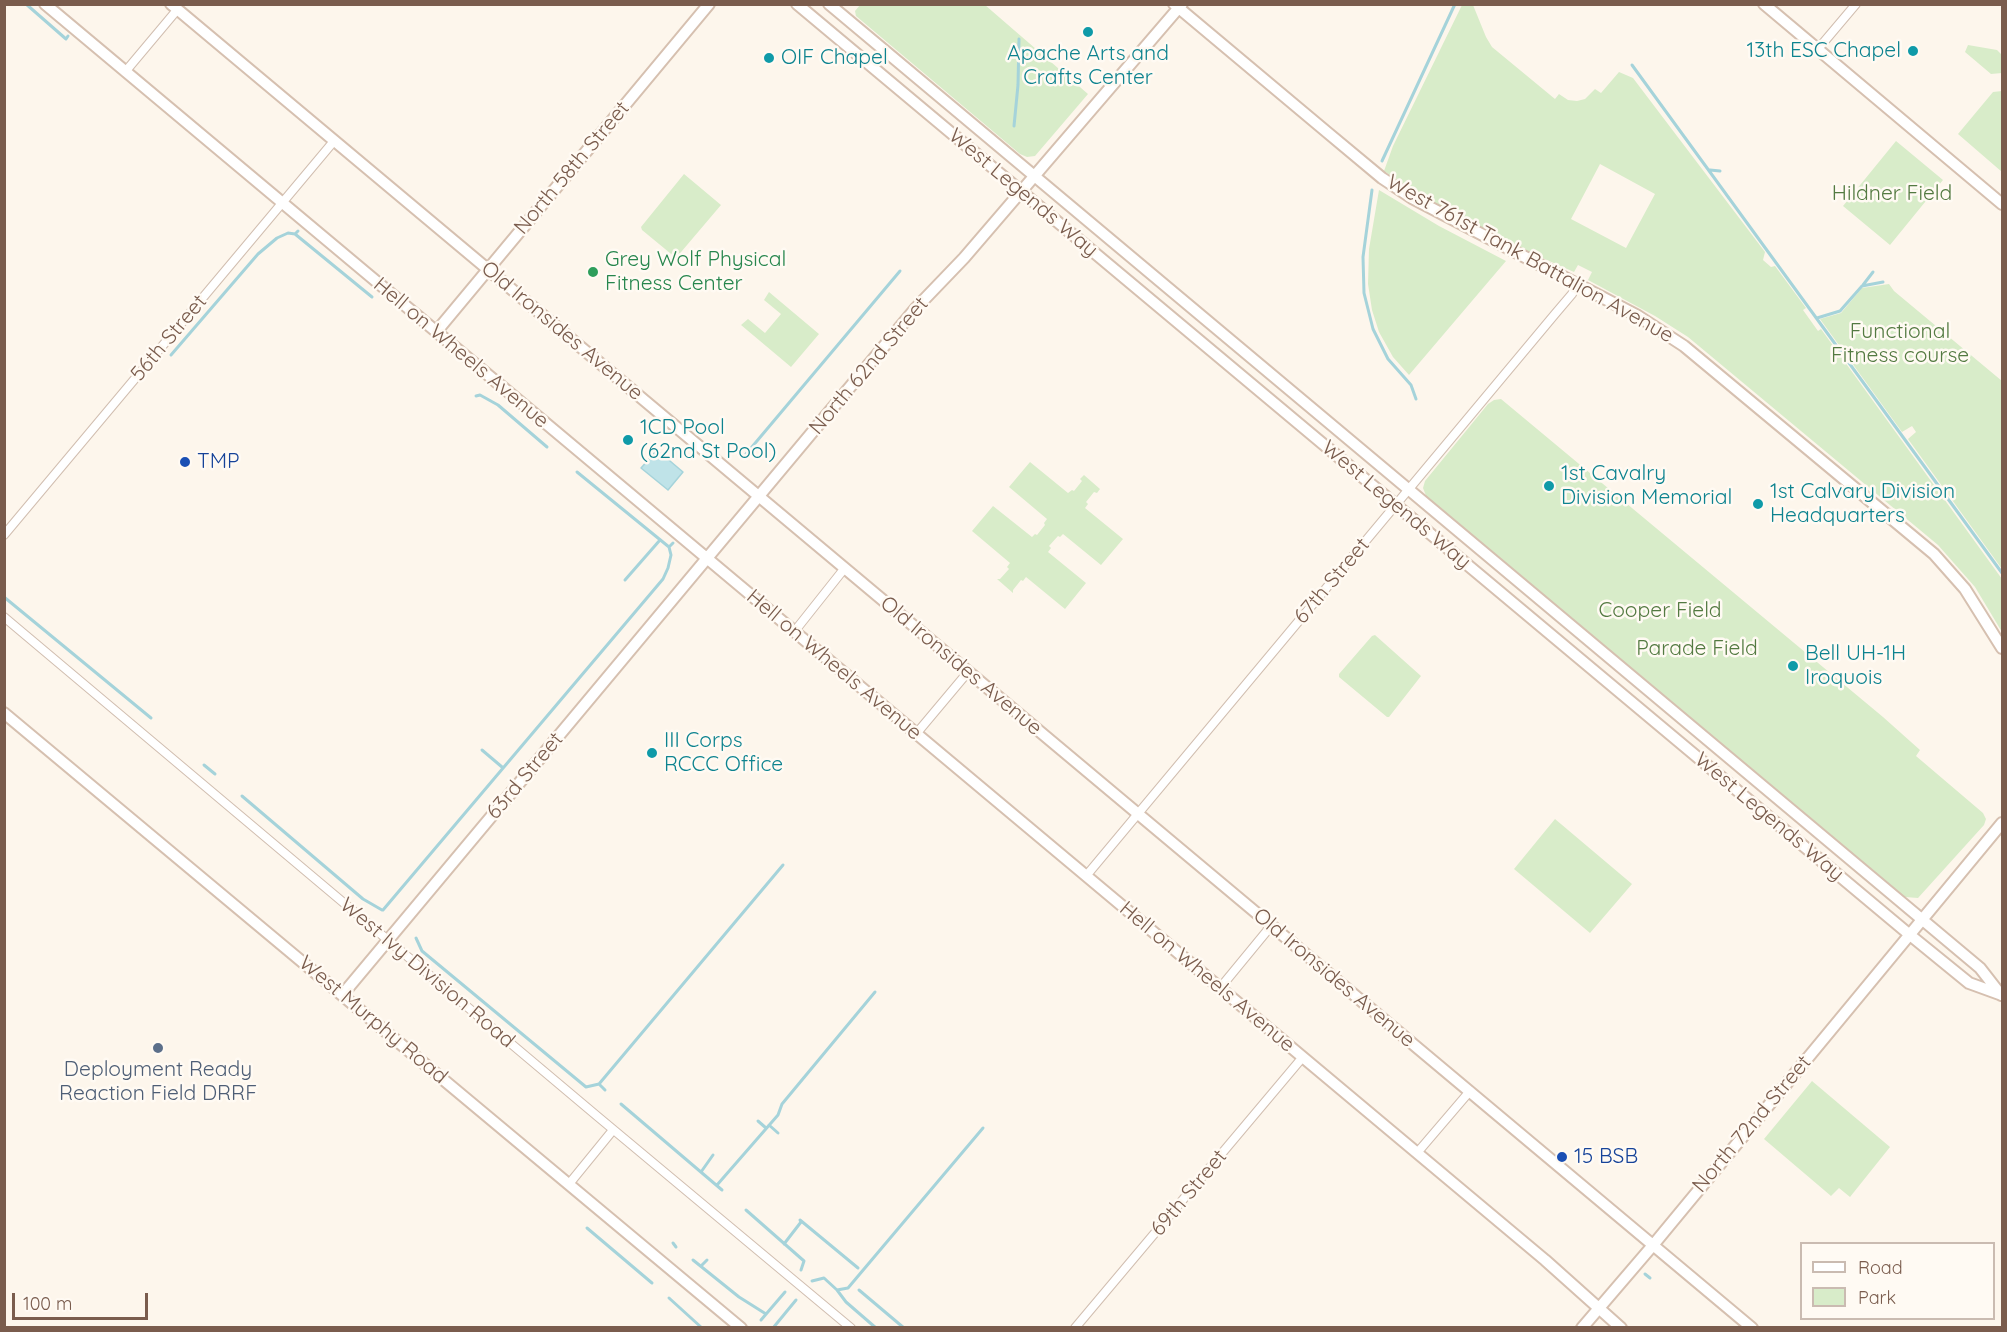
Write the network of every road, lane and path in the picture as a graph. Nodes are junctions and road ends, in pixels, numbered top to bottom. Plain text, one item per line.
1 (45, 4) edge
2 (709, 4) edge
3 (796, 4) edge
4 (828, 4) edge
5 (1764, 4) edge
6 (1856, 4) edge
7 (1178, 6) edge
8 (174, 7) edge
9 (1818, 49) junction
10 (125, 72) junction
11 (334, 141) junction
12 (1034, 176) junction
13 (1022, 191) junction
14 (282, 203) junction
15 (2002, 204) edge
16 (488, 269) junction
17 (1577, 284) junction
18 (436, 332) junction
19 (1408, 490) junction
20 (759, 497) junction
21 (1396, 505) junction
22 (4, 535) edge
23 (708, 559) junction
24 (844, 569) junction
25 (4, 617) edge
26 (794, 632) junction
27 (2002, 648) edge
28 (968, 672) junction
29 (4, 713) edge
30 (916, 734) junction
31 (1139, 814) junction
32 (2002, 823) edge
33 (1086, 876) junction
34 (1923, 920) junction
35 (1271, 926) junction
36 (1910, 935) junction
37 (388, 939) junction
38 (1220, 988) junction
39 (343, 994) junction
40 (2002, 995) edge
41 (1302, 1058) junction
42 (1470, 1091) junction
43 (614, 1130) junction
44 (1417, 1153) junction
45 (569, 1184) junction
46 (1653, 1245) junction
47 (1599, 1307) junction
48 (741, 1328) edge
49 (851, 1328) edge
50 (1075, 1328) edge
51 (1582, 1328) edge
52 (1622, 1328) edge
53 (1752, 1328) edge

1 - 10 street, Hell on Wheels Avenue
2 - 16 street, North 58th Street
3 - 13 street, West Legends Way
4 - 12 street, West Legends Way
5 - 9 street
6 - 9 street
7 - 12 street, North 62nd Street
7 - 17 street, West 761st Tank Battalion Avenue
8 - 10 street
8 - 11 street, Old Ironsides Avenue
9 - 15 street
10 - 14 street, Hell on Wheels Avenue
11 - 14 street, 56th Street
11 - 16 street, Old Ironsides Avenue
12 - 13 street, North 62nd Street
12 - 19 street, West Legends Way
13 - 20 street, North 62nd Street
13 - 21 street, West Legends Way
14 - 18 street, Hell on Wheels Avenue
14 - 22 street, 56th Street
16 - 18 street, North 58th Street
16 - 20 street, Old Ironsides Avenue
17 - 19 street, 67th Street
17 - 27 street, West 761st Tank Battalion Avenue
18 - 23 street, Hell on Wheels Avenue
19 - 21 street, 67th Street
19 - 34 street, West Legends Way
20 - 23 street, North 62nd Street
20 - 24 street, Old Ironsides Avenue
21 - 31 street, 67th Street
21 - 36 street, West Legends Way
23 - 26 street, Hell on Wheels Avenue
23 - 37 street, 63rd Street
24 - 26 street
24 - 28 street, Old Ironsides Avenue
25 - 37 street, West Ivy Division Road
26 - 30 street, Hell on Wheels Avenue
28 - 30 street
28 - 31 street, Old Ironsides Avenue
29 - 39 street, West Murphy Road
30 - 33 street, Hell on Wheels Avenue
31 - 33 street, 67th Street
31 - 35 street, Old Ironsides Avenue
32 - 34 street, North 72nd Street
33 - 38 street, Hell on Wheels Avenue
34 - 36 street, North 72nd Street
34 - 40 street, West Legends Way
35 - 38 street
35 - 42 street, Old Ironsides Avenue
36 - 40 street, West Legends Way
36 - 46 street, North 72nd Street
37 - 39 street, 63rd Street
37 - 43 street, West Ivy Division Road
38 - 41 street, Hell on Wheels Avenue
39 - 45 street, West Murphy Road
41 - 44 street, Hell on Wheels Avenue
41 - 50 street, 69th Street
42 - 44 street
42 - 46 street, Old Ironsides Avenue
43 - 45 street
43 - 49 street, West Ivy Division Road
44 - 47 street, Hell on Wheels Avenue
45 - 48 street, West Murphy Road
46 - 47 street, North 72nd Street
46 - 53 street, Old Ironsides Avenue
47 - 51 street, North 72nd Street
47 - 52 street, Hell on Wheels Avenue

